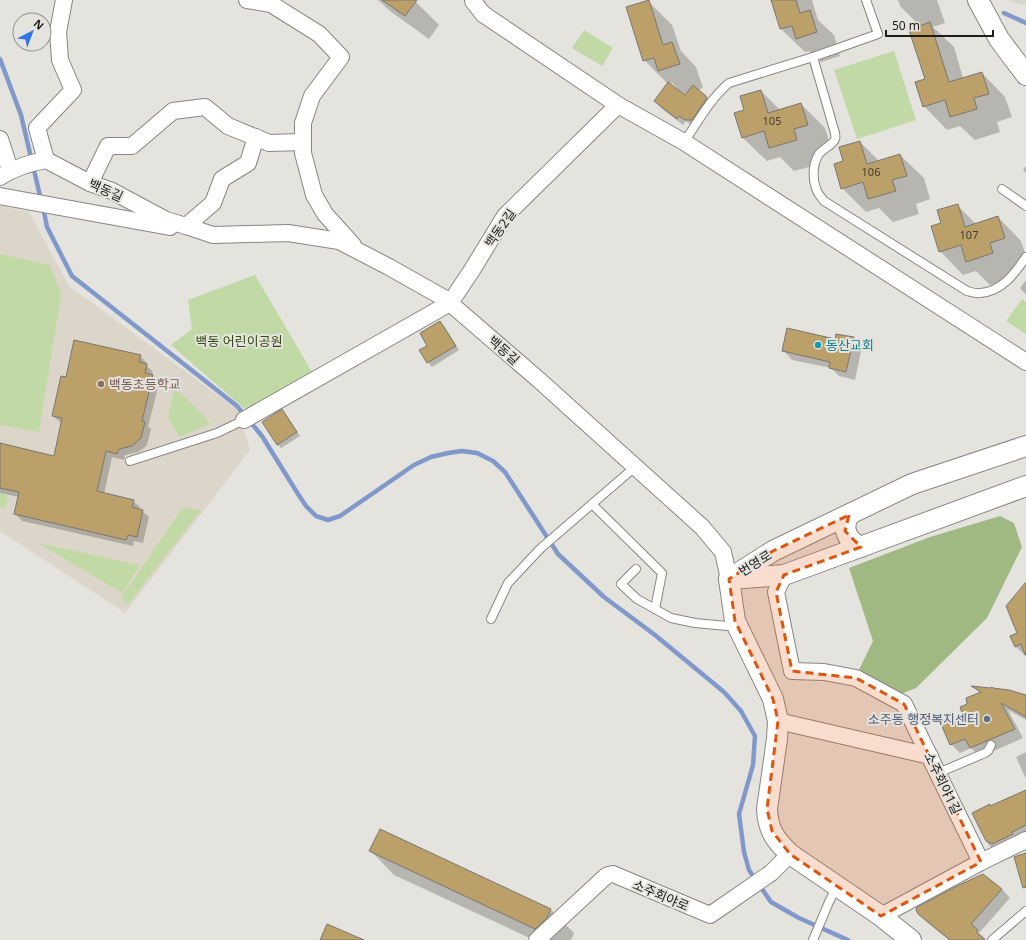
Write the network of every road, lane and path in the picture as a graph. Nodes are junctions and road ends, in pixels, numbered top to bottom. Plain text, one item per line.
1 (64, 0) edge
2 (247, 0) edge
3 (473, 0) edge
4 (866, 0) edge
5 (978, 0) edge
6 (813, 57) junction
7 (1026, 75) edge
8 (618, 105) junction
9 (256, 137) junction
10 (0, 139) edge
11 (303, 142) junction
12 (684, 142) junction
13 (46, 160) junction
14 (5, 174) edge
15 (90, 183) junction
16 (1002, 189) dead end
17 (0, 196) edge
18 (1026, 206) edge
19 (186, 226) junction
20 (213, 235) junction
21 (359, 251) junction
22 (1026, 257) edge
23 (450, 303) junction
24 (1026, 362) edge
25 (244, 420) joint
26 (1026, 446) edge
27 (130, 461) dead end
28 (635, 466) junction
29 (1026, 486) edge
30 (592, 504) junction
31 (848, 515) junction
32 (861, 547) junction
33 (636, 569) dead end
34 (784, 575) junction
35 (729, 579) junction
36 (655, 609) junction
37 (490, 619) dead end
38 (735, 621) junction
39 (778, 721) junction
40 (991, 745) dead end
41 (930, 756) junction
42 (938, 773) junction
43 (1026, 840) edge
44 (790, 854) junction
45 (981, 862) junction
46 (833, 894) junction
47 (1026, 911) edge
48 (881, 916) junction
49 (537, 940) edge
50 (813, 940) edge
51 (911, 940) edge
52 (992, 940) edge

1 - 13 street
2 - 11 street
3 - 8 street
4 - 6 lane
5 - 7 street
6 - 12 lane
6 - 22 lane
8 - 12 street
8 - 23 street, 백동2길
9 - 11 street
9 - 15 street
9 - 19 street
10 - 14 street
11 - 21 street
12 - 24 street
13 - 14 street
13 - 15 street, 백동길
15 - 19 street, 백동길
16 - 18 lane
17 - 20 street, 백동길
19 - 20 street, 백동길
20 - 21 street, 백동길
21 - 23 street, 백동길
23 - 25 street, 백동2길
23 - 28 street, 백동길
25 - 27 lane
26 - 31 street, 번영로
28 - 30 lane
28 - 35 street, 백동길
29 - 32 street, 번영로
30 - 36 lane
30 - 37 lane
31 - 32 street
31 - 35 street, 번영로
32 - 34 street, 번영로
33 - 36 lane
34 - 35 street, 번영로
34 - 41 street, 소주회야1길
35 - 38 street
36 - 38 lane
38 - 39 street
39 - 41 street
39 - 44 street
40 - 42 lane
41 - 42 street, 소주회야1길
42 - 45 street, 소주회야1길
43 - 45 street
44 - 46 street
44 - 49 street, 소주회야로
45 - 48 street
46 - 48 street
46 - 50 lane
47 - 52 lane
48 - 51 street

